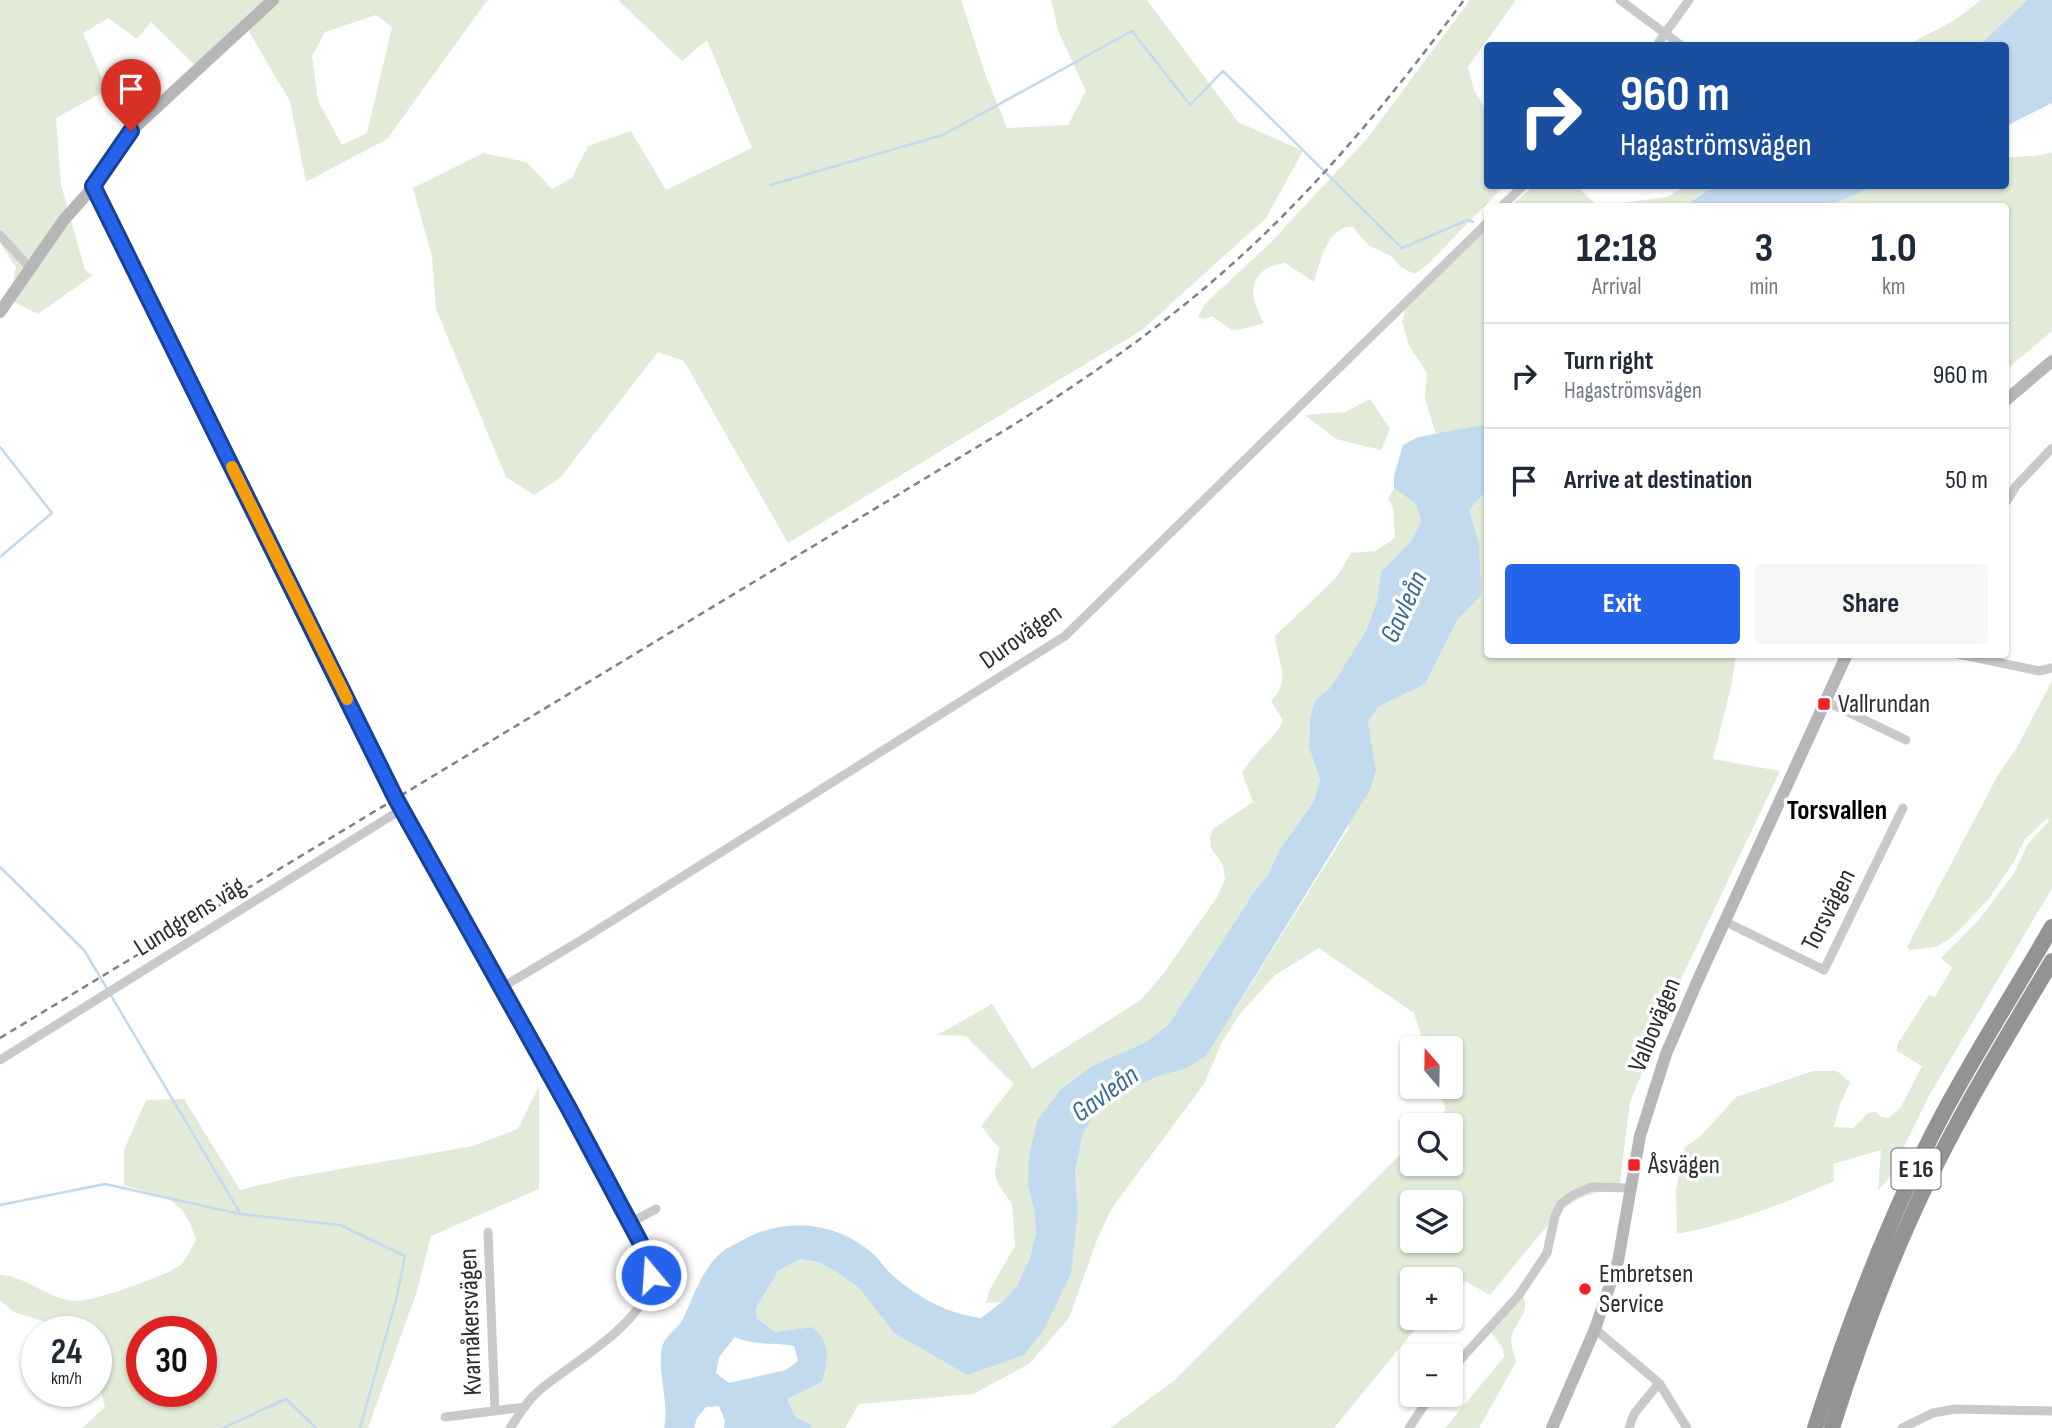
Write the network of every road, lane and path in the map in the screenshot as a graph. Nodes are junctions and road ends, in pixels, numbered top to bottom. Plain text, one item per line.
1 (273, 0) edge
2 (1620, 0) edge
3 (1689, 0) edge
4 (1665, 33) junction
5 (1659, 42) edge
6 (1677, 42) edge
7 (93, 186) junction
8 (1520, 189) edge
9 (1505, 203) edge
10 (1484, 226) edge
11 (0, 235) edge
12 (30, 268) junction
13 (0, 312) edge
14 (2052, 360) edge
15 (2009, 397) edge
16 (2052, 448) edge
17 (2009, 498) edge
18 (1845, 658) edge
19 (1977, 658) edge
20 (2052, 668) edge
21 (1825, 701) junction
22 (1906, 740) dead end
23 (1903, 808) dead end
24 (402, 809) junction
25 (1724, 921) junction
26 (2052, 928) edge
27 (2052, 961) edge
28 (501, 988) junction
29 (0, 1060) edge
30 (1630, 1188) junction
31 (656, 1209) dead end
32 (630, 1223) junction
33 (488, 1232) dead end
34 (1595, 1329) junction
35 (1463, 1357) edge
36 (1660, 1383) junction
37 (525, 1407) junction
38 (1423, 1407) edge
39 (495, 1411) junction
40 (2052, 1411) edge
41 (445, 1417) dead end
42 (510, 1428) edge
43 (1409, 1428) edge
44 (1552, 1428) edge
45 (1629, 1428) edge
46 (1687, 1428) edge
47 (1815, 1428) edge
48 (1832, 1428) edge
49 (1902, 1428) edge

1 - 7 main road
2 - 4 street
3 - 4 street
4 - 5 street
4 - 6 street
7 - 12 main road
7 - 24 street, Kvarnåkersvägen
8 - 9 street
10 - 28 street, Durovägen
11 - 12 street
12 - 13 main road
14 - 15 main road
16 - 17 street
18 - 21 main road, Valbovägen
19 - 20 street
21 - 22 street
21 - 25 main road, Valbovägen
23 - 25 street, Torsvägen
24 - 28 street, Kvarnåkersvägen
24 - 29 street, Lundgrens väg
25 - 30 main road, Valbovägen
26 - 47 highway, E 16
27 - 48 highway, E 16
28 - 32 street, Kvarnåkersvägen
30 - 34 main road, Valbovägen
30 - 35 street
31 - 32 street
32 - 37 street, Kvarnåkersvägen
33 - 39 street, Kvarnåkersvägen
34 - 36 street
34 - 44 main road, Valbovägen
36 - 45 street
36 - 46 street
37 - 39 street, Kvarnåkersvägen
37 - 42 street, Kvarnåkersvägen
38 - 43 street
39 - 41 street, Kvarnåkersvägen
40 - 49 street

